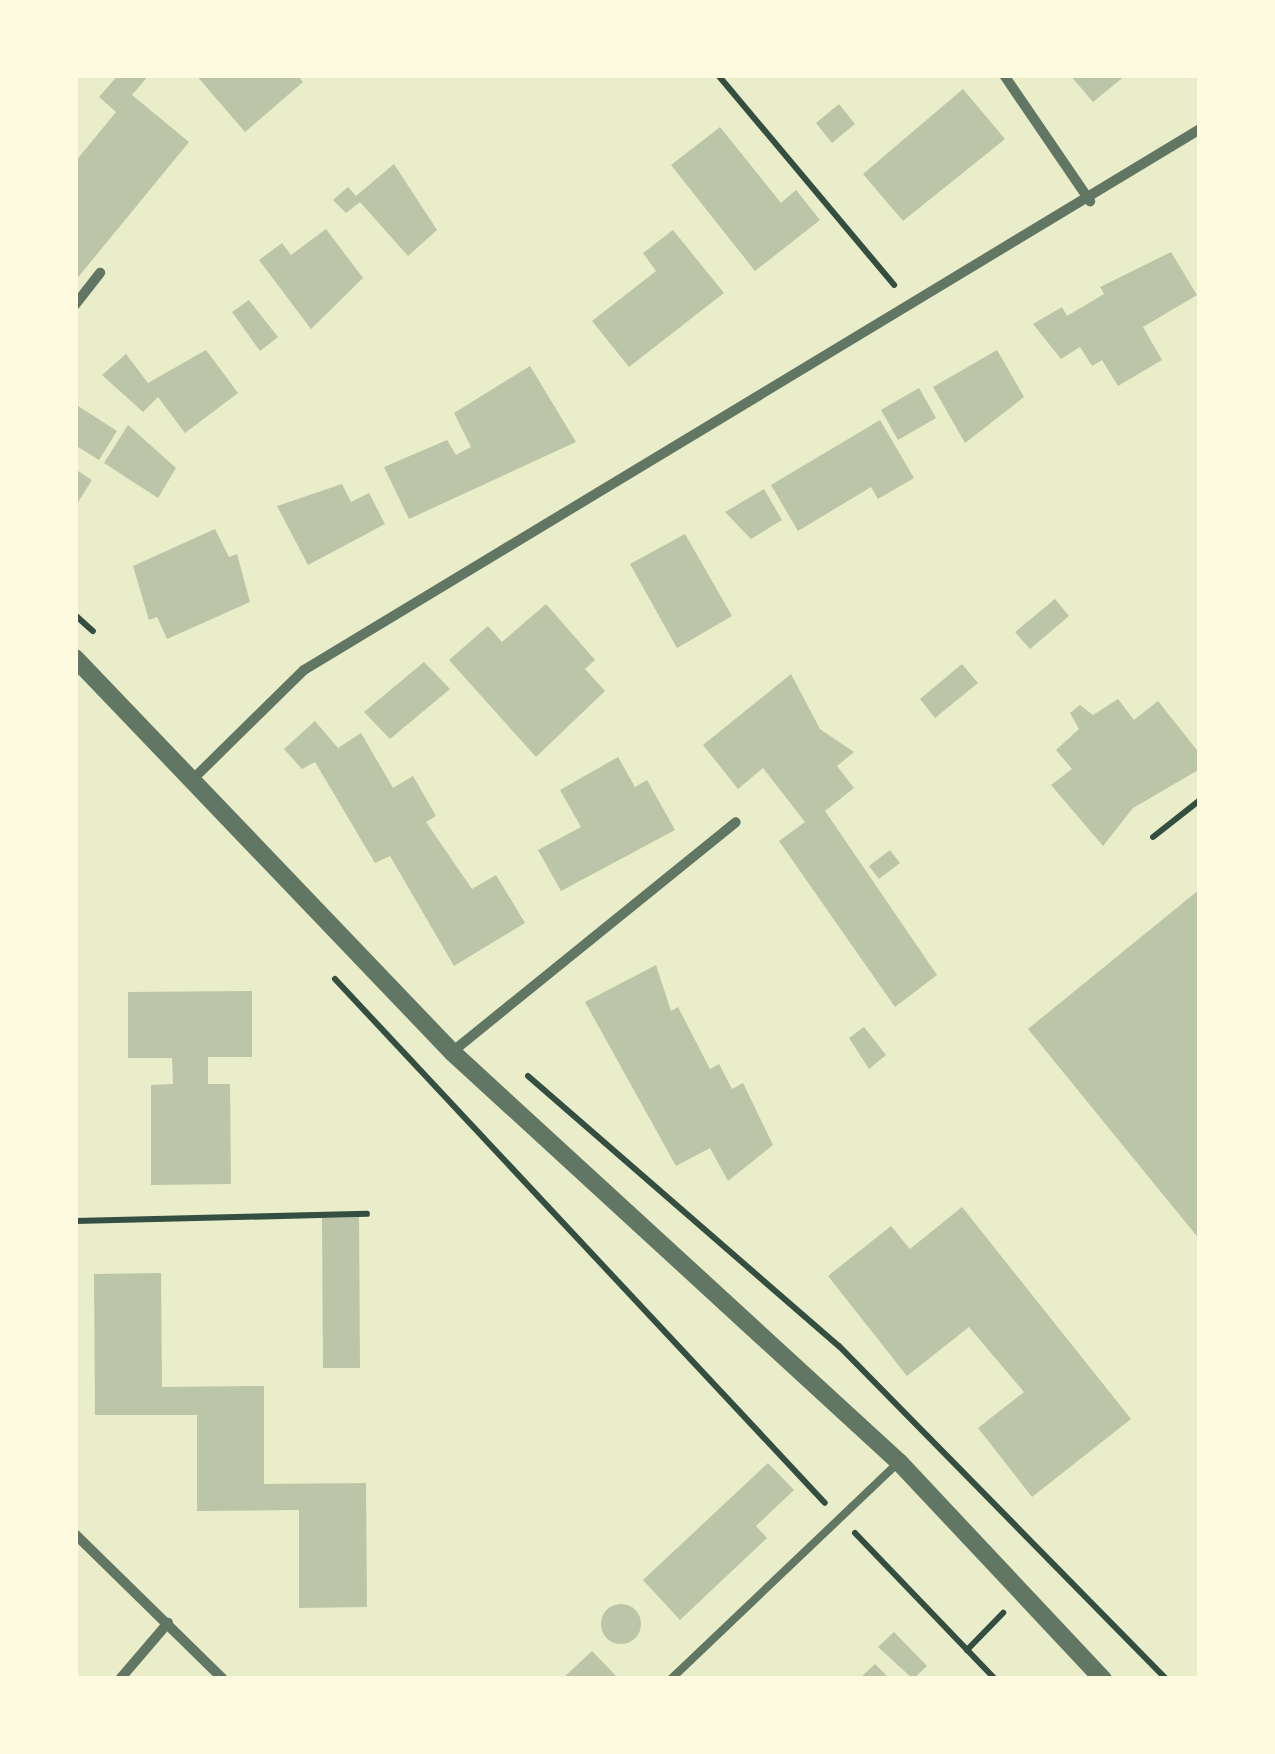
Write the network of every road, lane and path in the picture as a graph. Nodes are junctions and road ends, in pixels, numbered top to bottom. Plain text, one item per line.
1 (718, 75) edge
2 (1004, 75) edge
3 (1200, 130) edge
4 (1090, 200) junction
5 (100, 273) dead end
6 (908, 304) junction
7 (75, 305) edge
8 (75, 615) edge
9 (101, 639) dead end
10 (75, 658) edge
11 (193, 778) junction
12 (1200, 800) edge
13 (736, 822) dead end
14 (1153, 838) dead end
15 (330, 973) dead end
16 (452, 1052) junction
17 (522, 1071) dead end
18 (367, 1214) dead end
19 (75, 1220) edge
20 (899, 1462) junction
21 (839, 1518) junction
22 (75, 1534) edge
23 (168, 1623) junction
24 (120, 1679) edge
25 (222, 1679) edge
26 (671, 1679) edge
27 (995, 1679) edge
28 (1103, 1679) edge
29 (1166, 1679) edge

1 - 6 path
2 - 4 street
3 - 4 street
4 - 6 street
5 - 7 street
6 - 11 street
8 - 9 path
10 - 11 street
11 - 16 street
12 - 14 path
13 - 16 street
15 - 21 path
16 - 20 street
17 - 29 path
18 - 19 path
20 - 21 lane
20 - 28 street
21 - 26 lane
21 - 27 path
22 - 23 street
23 - 24 street
23 - 25 street

